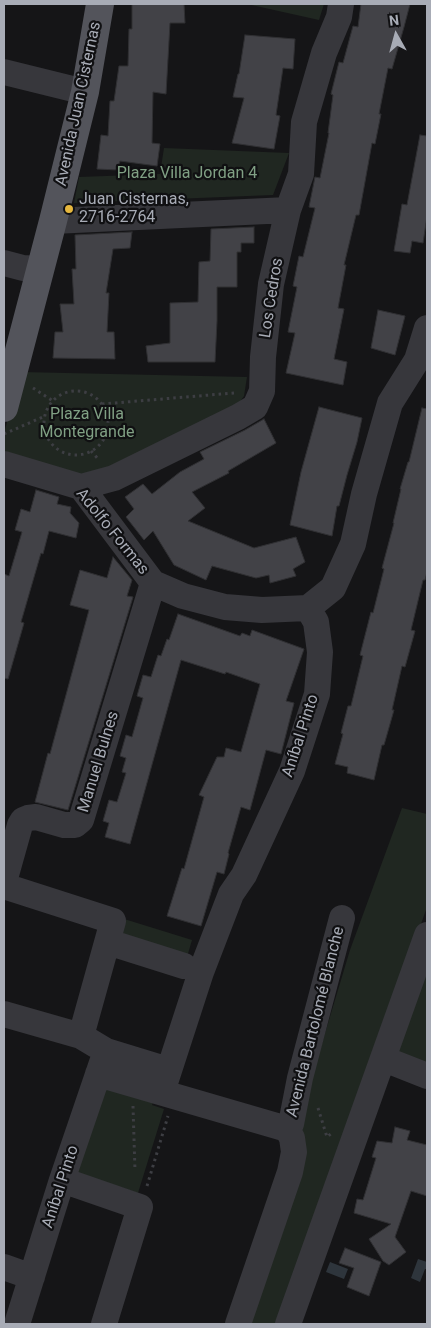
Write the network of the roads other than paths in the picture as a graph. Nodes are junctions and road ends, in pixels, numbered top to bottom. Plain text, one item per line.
1 (100, 4) edge
2 (341, 4) edge
3 (4, 72) edge
4 (85, 92) junction
5 (288, 210) junction
6 (54, 221) junction
7 (4, 263) edge
8 (40, 269) junction
9 (427, 328) edge
10 (4, 408) edge
11 (4, 464) edge
12 (81, 487) junction
13 (153, 583) junction
14 (308, 608) junction
15 (4, 882) edge
16 (4, 886) edge
17 (342, 918) dead end
18 (111, 932) junction
19 (425, 947) edge
20 (184, 966) dead end
21 (4, 1014) edge
22 (80, 1036) junction
23 (384, 1059) junction
24 (102, 1062) junction
25 (427, 1076) edge
26 (168, 1086) junction
27 (289, 1126) junction
28 (62, 1180) junction
29 (4, 1268) edge
30 (32, 1277) junction
31 (17, 1324) edge
32 (104, 1324) edge
33 (238, 1324) edge
34 (288, 1324) edge

1 - 4 main road, Avenida Juan Cisternas
2 - 5 street, Los Cedros
3 - 4 street
4 - 6 main road, Avenida Juan Cisternas
5 - 6 street
5 - 12 street, Los Cedros
6 - 8 main road, Avenida Juan Cisternas
7 - 8 street
8 - 10 main road, Avenida Juan Cisternas
9 - 14 street
11 - 12 street, Adolfo Formas
12 - 13 street, Adolfo Formas
13 - 14 street, Adolfo Formas
13 - 15 street, Manuel Bulnes
14 - 26 street, Aníbal Pinto
16 - 18 street
17 - 27 street, Avenida Bartolomé Blanche
18 - 20 street
18 - 22 street
19 - 23 street
21 - 22 street
22 - 24 street
23 - 25 street
23 - 34 street
24 - 26 street
24 - 26 street
24 - 28 street, Aníbal Pinto
26 - 27 street
27 - 33 street, Avenida Bartolomé Blanche
28 - 30 street, Aníbal Pinto
28 - 32 street
29 - 30 street
30 - 31 street, Aníbal Pinto

